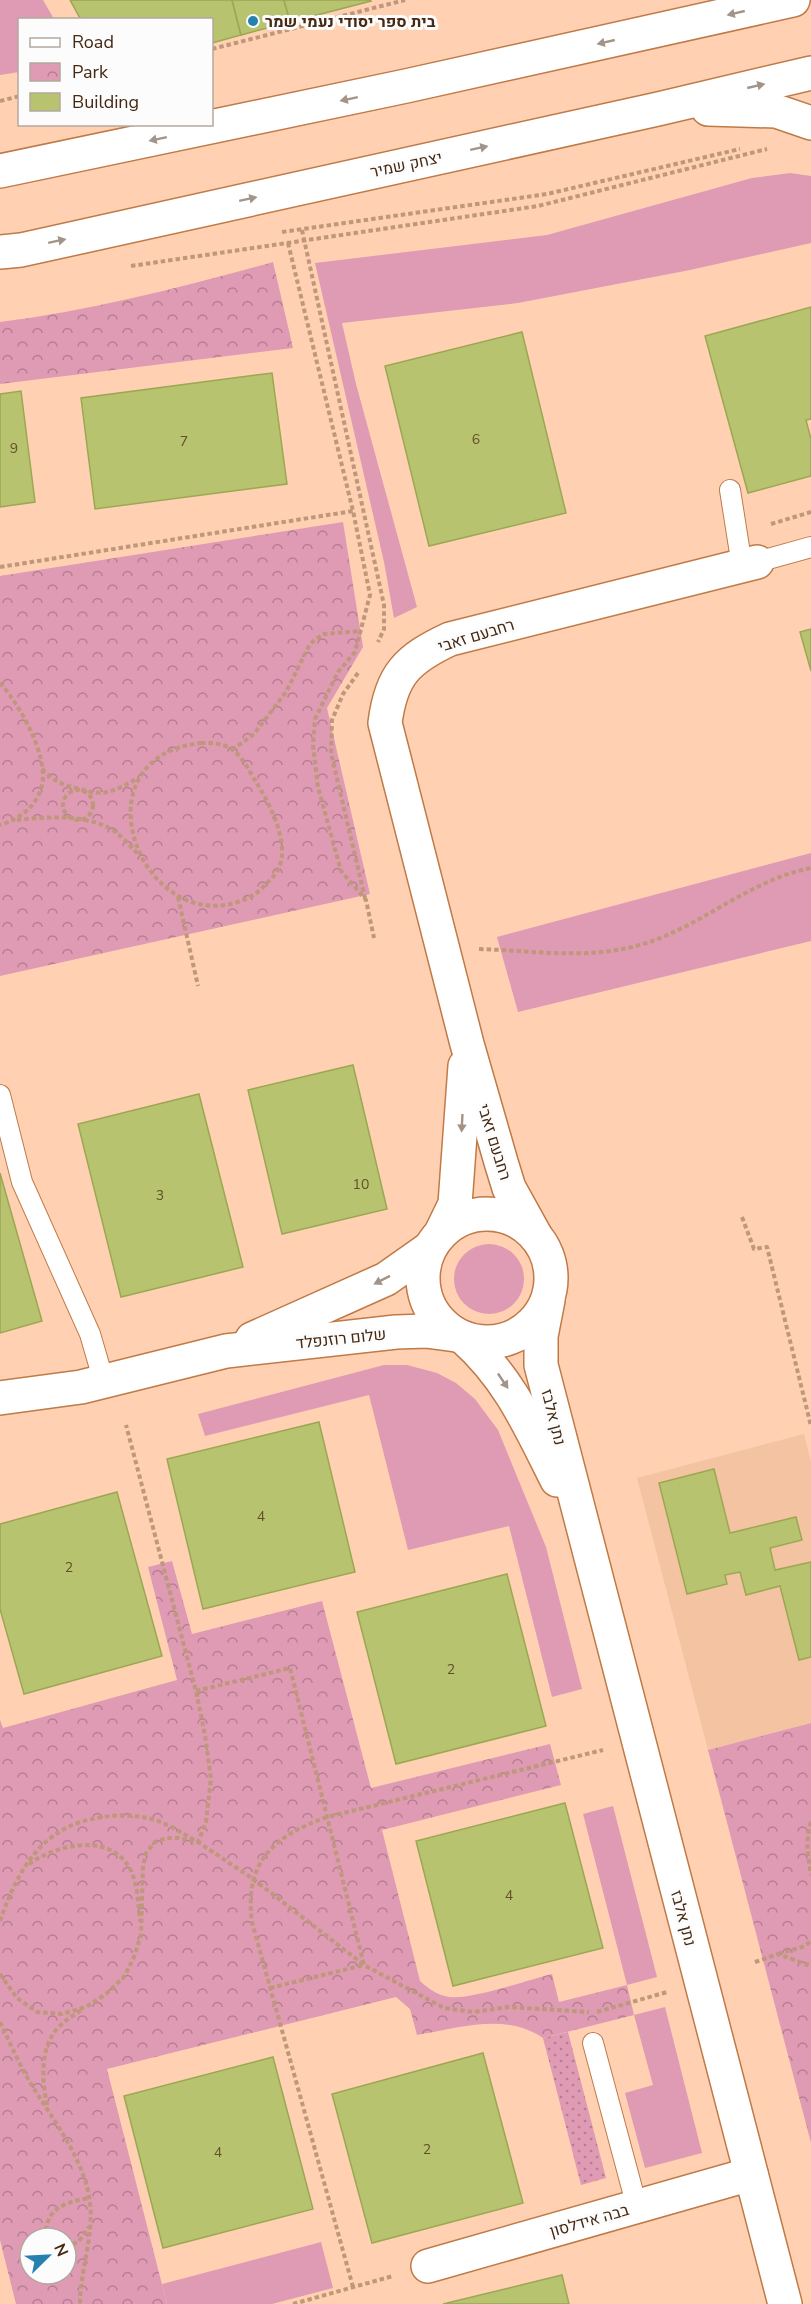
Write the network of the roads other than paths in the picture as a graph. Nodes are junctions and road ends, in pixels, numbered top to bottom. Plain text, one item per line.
1 (703, 0) edge
2 (793, 0) edge
3 (663, 29) junction
4 (811, 73) edge
5 (658, 109) junction
6 (811, 123) edge
7 (0, 171) edge
8 (0, 252) edge
9 (730, 490) dead end
10 (811, 547) edge
11 (749, 564) junction
12 (467, 1044) junction
13 (0, 1095) edge
14 (535, 1235) junction
15 (436, 1240) junction
16 (548, 1300) junction
17 (460, 1336) junction
18 (226, 1351) junction
19 (92, 1385) junction
20 (0, 1398) edge
21 (0, 1420) edge
22 (584, 1532) junction
23 (593, 2043) dead end
24 (751, 2174) junction
25 (637, 2207) junction
26 (428, 2266) road end
27 (785, 2304) edge

1 - 3 street
2 -> 3 street
3 -> 7 street
5 -> 4 street, יצחק שמיר
5 - 6 street
8 -> 5 street, יצחק שמיר
9 - 11 lane
10 - 11 lane
11 - 12 street, רחבעם זאבי
12 - 14 street, רחבעם זאבי
12 -> 15 street, רחבעם זאבי
13 - 19 lane
14 - 15 street
14 - 16 street
15 - 17 street
15 -> 18 street, שלום רוזנפלד
16 - 17 street
16 - 22 street, נתן אלבז
17 - 18 street, שלום רוזנפלד
17 -> 22 street, נתן אלבז
18 - 19 street, שלום רוזנפלד
19 - 20 street, שלום רוזנפלד
19 - 21 street, שלום רוזנפלד
22 - 24 street, נתן אלבז
23 - 25 lane
24 - 25 street, בבה אידלסון
24 - 27 street, נתן אלבז
25 - 26 street, בבה אידלסון

